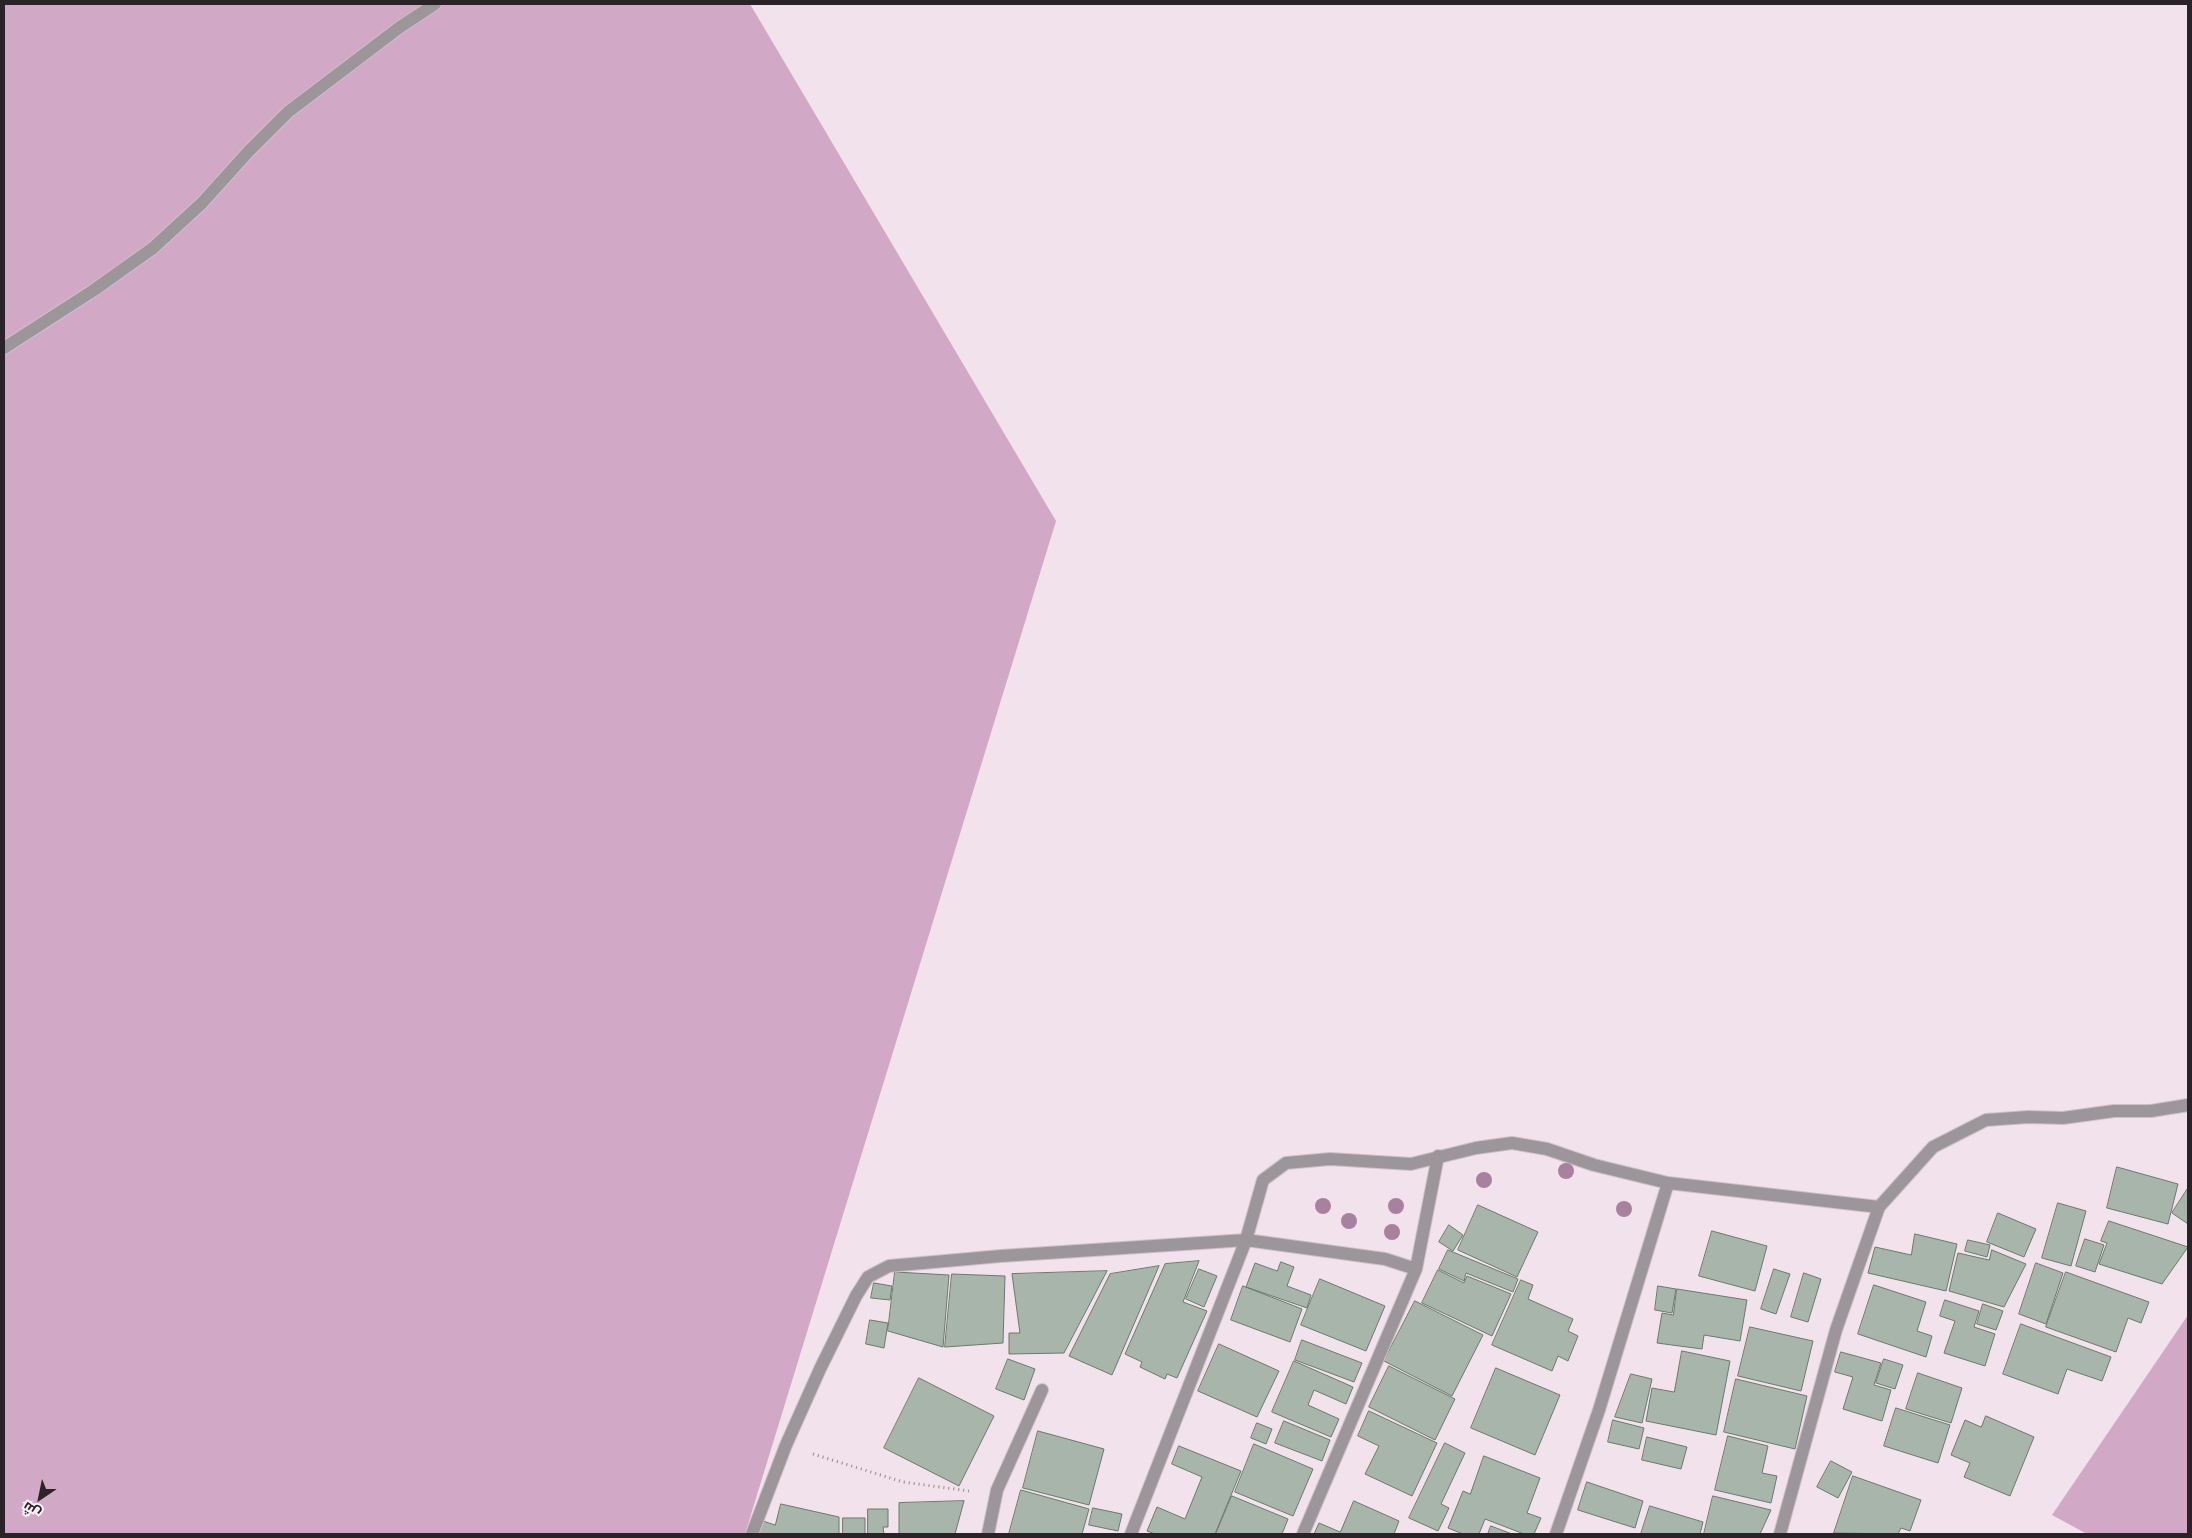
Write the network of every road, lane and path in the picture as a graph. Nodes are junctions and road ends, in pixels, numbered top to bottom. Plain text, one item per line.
1 (435, 4) edge
2 (4, 348) edge
3 (2188, 1105) edge
4 (1438, 1156) junction
5 (1668, 1183) junction
6 (1879, 1207) junction
7 (1246, 1240) junction
8 (1416, 1269) junction
9 (1042, 1390) dead end
10 (786, 1445) junction
11 (997, 1490) junction
12 (752, 1534) edge
13 (988, 1534) edge
14 (1131, 1534) edge
15 (1303, 1534) edge
16 (1556, 1534) edge
17 (1780, 1534) edge

1 - 2 street
3 - 6 street
4 - 5 street
4 - 7 street
4 - 8 street
5 - 6 street
5 - 16 street
6 - 17 street
7 - 8 street
7 - 10 street
7 - 14 street
8 - 15 street
9 - 11 street
10 - 11 path
10 - 12 street
11 - 13 street

